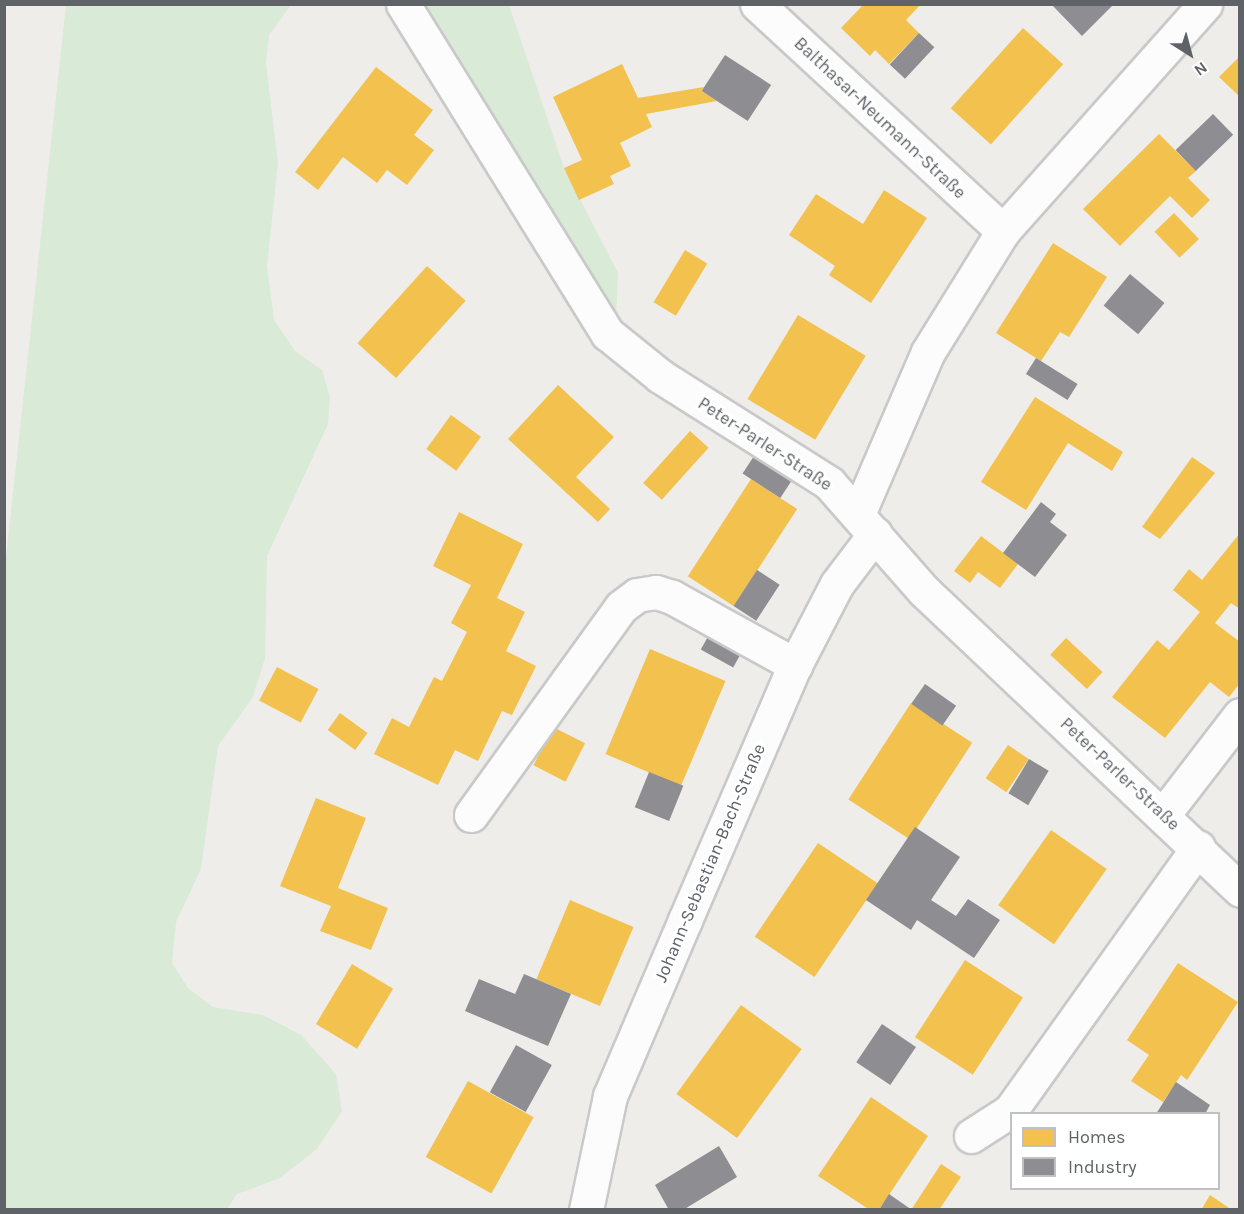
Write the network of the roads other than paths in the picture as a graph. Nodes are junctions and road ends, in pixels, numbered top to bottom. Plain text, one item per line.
1 (403, 4) edge
2 (757, 4) edge
3 (1205, 4) edge
4 (1003, 231) junction
5 (867, 523) junction
6 (795, 665) junction
7 (1239, 715) edge
8 (1163, 814) junction
9 (471, 815) dead end
10 (1198, 847) junction
11 (1239, 890) edge
12 (971, 1136) dead end
13 (586, 1209) edge

1 - 5 street, Peter-Parler-Straße
2 - 4 street, Balthasar-Neumann-Straße
3 - 4 street
4 - 5 street
5 - 6 street, Johann-Sebastian-Bach-Straße
5 - 8 street, Peter-Parler-Straße
6 - 9 street
6 - 13 street, Johann-Sebastian-Bach-Straße
7 - 8 street
8 - 10 street, Peter-Parler-Straße
10 - 11 street, Peter-Parler-Straße
10 - 12 street

